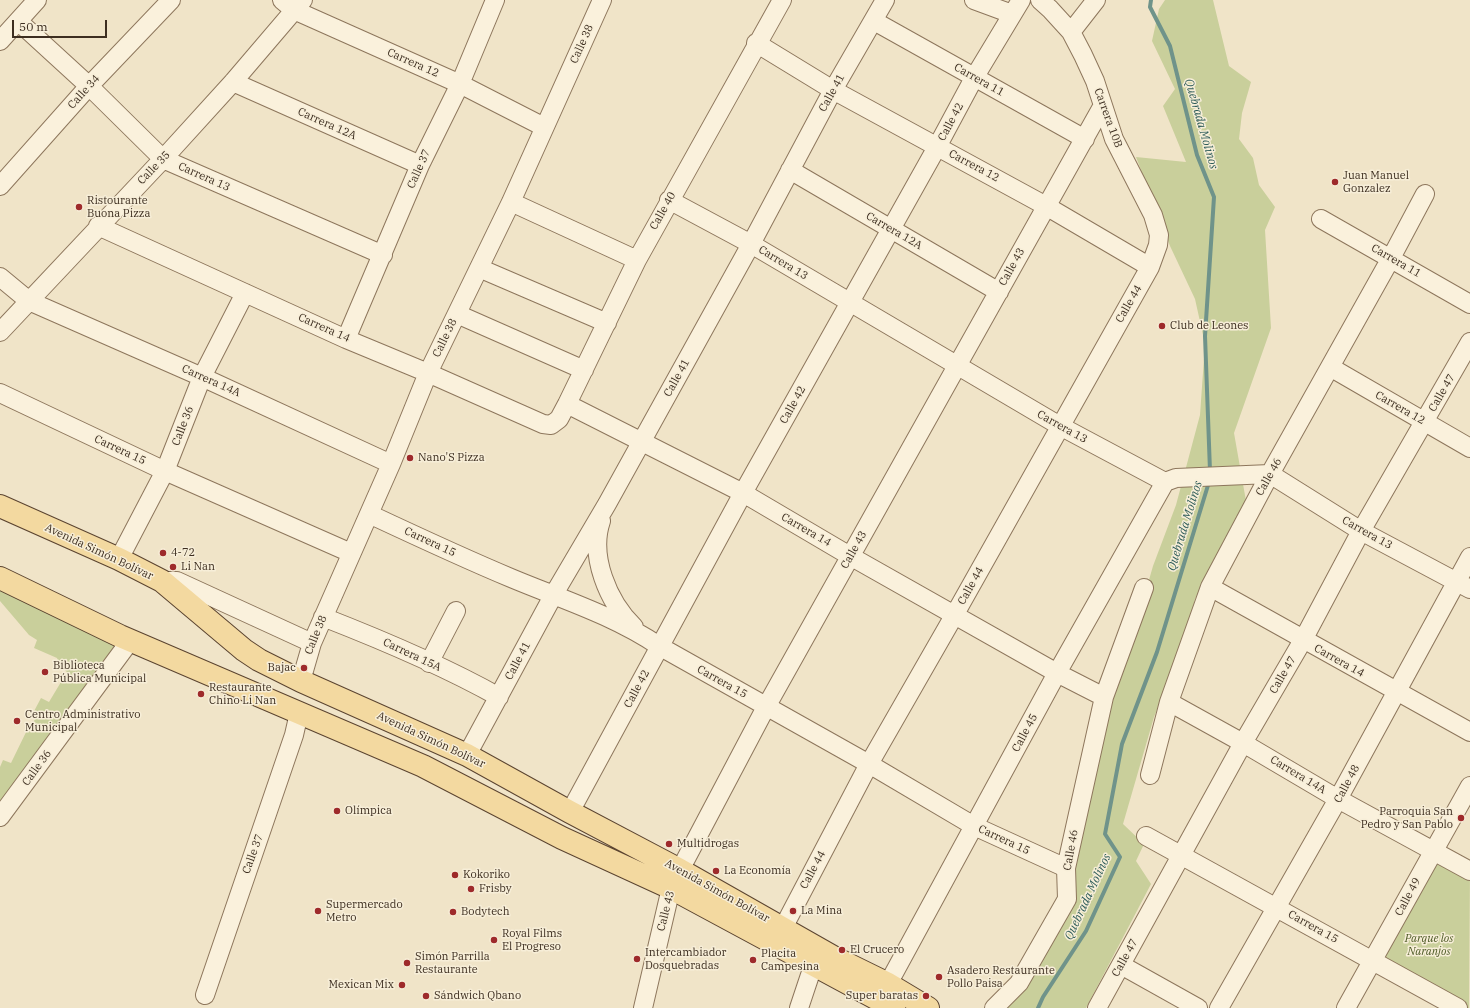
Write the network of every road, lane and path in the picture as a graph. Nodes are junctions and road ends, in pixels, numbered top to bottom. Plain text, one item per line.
1 (37, 0) edge
2 (171, 0) edge
3 (495, 0) edge
4 (602, 0) edge
5 (782, 0) edge
6 (885, 0) edge
7 (974, 0) edge
8 (1040, 0) edge
9 (1096, 0) edge
10 (293, 3) edge
11 (1016, 7) edge
12 (18, 21) junction
13 (874, 21) junction
14 (1071, 32) junction
15 (0, 40) edge
16 (756, 43) junction
17 (974, 78) junction
18 (233, 82) junction
19 (460, 84) junction
20 (89, 86) junction
21 (833, 90) junction
22 (1102, 107) junction
23 (544, 127) junction
24 (1085, 139) junction
25 (937, 147) junction
26 (163, 159) junction
27 (420, 166) junction
28 (790, 170) junction
29 (0, 186) edge
30 (1425, 194) dead end
31 (669, 200) junction
32 (511, 202) junction
33 (1046, 206) junction
34 (1321, 219) dead end
35 (98, 226) junction
36 (890, 229) junction
37 (751, 244) junction
38 (1158, 245) joint
39 (383, 255) junction
40 (1391, 258) junction
41 (637, 260) junction
42 (1150, 267) junction
43 (479, 268) junction
44 (0, 277) edge
45 (999, 292) junction
46 (245, 293) junction
47 (29, 301) junction
48 (850, 302) junction
49 (1470, 304) edge
50 (457, 314) junction
51 (607, 323) junction
52 (0, 332) edge
53 (346, 339) junction
54 (1470, 342) edge
55 (958, 367) junction
56 (1330, 367) junction
57 (584, 370) junction
58 (428, 373) junction
59 (202, 377) junction
60 (0, 393) edge
61 (567, 404) junction
62 (1425, 422) junction
63 (551, 425) joint
64 (1060, 426) junction
65 (641, 442) junction
66 (1470, 448) edge
67 (391, 464) junction
68 (165, 471) junction
69 (1270, 474) junction
70 (1165, 482) junction
71 (743, 493) junction
72 (606, 504) junction
73 (0, 506) edge
74 (369, 514) junction
75 (1361, 531) junction
76 (351, 553) junction
77 (850, 556) junction
78 (1470, 557) edge
79 (119, 559) junction
80 (0, 578) edge
81 (162, 581) junction
82 (1463, 585) edge
83 (1210, 587) junction
84 (1144, 588) dead end
85 (554, 594) junction
86 (456, 611) dead end
87 (955, 614) junction
88 (323, 617) junction
89 (640, 633) junction
90 (1303, 640) junction
91 (130, 641) junction
92 (312, 643) junction
93 (659, 646) junction
94 (429, 663) junction
95 (1057, 673) junction
96 (301, 681) junction
97 (1396, 692) junction
98 (1104, 696) junction
99 (499, 697) junction
100 (1169, 702) junction
101 (766, 707) junction
102 (299, 713) junction
103 (1470, 732) edge
104 (1243, 743) junction
105 (466, 755) junction
106 (869, 764) junction
107 (1150, 775) dead end
108 (1470, 786) edge
109 (1338, 799) junction
110 (570, 812) junction
111 (1, 814) edge
112 (974, 826) junction
113 (1146, 836) dead end
114 (1432, 850) junction
115 (1181, 855) junction
116 (1066, 868) junction
117 (1470, 871) edge
118 (675, 879) junction
119 (1277, 908) junction
120 (783, 928) junction
121 (1374, 961) junction
122 (1121, 965) junction
123 (813, 966) junction
124 (888, 984) junction
125 (205, 995) dead end
126 (643, 1008) edge
127 (799, 1008) edge
128 (894, 1008) edge
129 (928, 1008) edge
130 (994, 1008) edge
131 (1097, 1008) edge
132 (1198, 1008) edge
133 (1219, 1008) edge
134 (1346, 1008) edge
135 (1458, 1008) edge

1 - 12 street
2 - 20 street, Calle 34
3 - 19 street, Calle 37
4 - 23 street, Calle 38
5 - 16 street, Calle 40
6 - 13 street, Calle 41
7 - 11 street
8 - 14 street, Carrera 10B
9 - 14 street
10 - 18 street, Calle 35
10 - 19 street, Carrera 12
11 - 17 street, Calle 42
12 - 15 street
12 - 20 street, Carrera 13
13 - 17 street, Carrera 11
13 - 21 street, Calle 41
14 - 22 street, Carrera 10B
16 - 21 street, Carrera 12
16 - 31 street, Calle 40
17 - 24 street, Carrera 11
17 - 25 street, Calle 42
18 - 26 street, Calle 35
18 - 27 street, Carrera 12A
19 - 23 street, Carrera 12
19 - 27 street, Calle 37
20 - 26 street, Carrera 13
20 - 29 street, Calle 34
21 - 25 street, Carrera 12
21 - 28 street, Calle 41
22 - 24 street, Calle 43
22 - 38 street, Carrera 10B
23 - 32 street, Calle 38
24 - 33 street, Calle 43
25 - 33 street, Carrera 12
25 - 36 street, Calle 42
26 - 35 street, Calle 35
26 - 39 street, Carrera 13
27 - 39 street, Calle 37
28 - 36 street, Carrera 12A
28 - 37 street, Calle 41
30 - 40 street, Calle 46
31 - 37 street, Carrera 13
31 - 41 street, Calle 40
32 - 41 street
32 - 43 street, Calle 38
33 - 42 street, Carrera 12
33 - 45 street, Calle 43
34 - 40 street, Carrera 11
35 - 46 street, Carrera 14
35 - 47 street, Calle 35
36 - 45 street, Carrera 12A
36 - 48 street, Calle 42
37 - 48 street, Carrera 13
37 - 65 street, Calle 41
38 - 42 street, Calle 44
39 - 53 street, Calle 37
40 - 49 street, Carrera 11
40 - 56 street, Calle 46
41 - 51 street, Calle 40
42 - 64 street, Calle 44
43 - 50 street, Calle 38
43 - 51 street
44 - 47 street
45 - 55 street, Calle 43
46 - 53 street, Carrera 14
46 - 59 street, Calle 36
47 - 52 street, Calle 35
47 - 59 street, Carrera 14A
48 - 55 street, Carrera 13
48 - 71 street, Calle 42
50 - 57 street
50 - 58 street, Calle 38
51 - 57 street, Calle 40
53 - 58 street, Carrera 14
54 - 62 street, Calle 47
55 - 64 street, Carrera 13
55 - 77 street, Calle 43
56 - 62 street, Carrera 12
56 - 69 street, Calle 46
57 - 61 street, Calle 40
58 - 63 street, Carrera 14
58 - 67 street, Calle 38
59 - 67 street, Carrera 14A
59 - 68 street, Calle 36
60 - 68 street, Carrera 15
61 - 63 street, Calle 40
61 - 65 street, Carrera 14
62 - 66 street, Carrera 12
62 - 75 street, Calle 47
64 - 70 street, Carrera 13
64 - 87 street, Calle 44
65 - 71 street, Carrera 14
65 - 72 street, Calle 41
67 - 74 street, Calle 38
68 - 76 street, Carrera 15
68 - 79 street, Calle 36
69 - 70 street
69 - 75 street, Carrera 13
69 - 83 street, Calle 46
70 - 95 street, Calle 45
71 - 77 street, Carrera 14
71 - 93 street, Calle 42
72 - 85 street, Calle 41
72 - 89 street
73 - 79 main road, Avenida Simón Bolívar
74 - 76 street, Calle 38
74 - 85 street, Carrera 15
75 - 82 street, Carrera 13
75 - 90 street, Calle 47
76 - 88 street, Calle 38
77 - 87 street, Carrera 14
77 - 101 street, Calle 43
78 - 82 street, Calle 48
79 - 81 main road, Avenida Simón Bolívar
80 - 91 main road, Avenida Simón Bolívar
81 - 92 street
81 - 96 main road, Avenida Simón Bolívar
82 - 97 street, Calle 48
83 - 90 street, Carrera 14
83 - 100 street, Calle 46
84 - 98 street, Calle 46
85 - 89 street, Carrera 15
85 - 99 street, Calle 41
86 - 94 street
87 - 95 street, Carrera 14
87 - 106 street, Calle 44
88 - 92 street, Calle 38
88 - 94 street, Carrera 15A
89 - 93 street, Carrera 15
90 - 97 street, Carrera 14
90 - 104 street, Calle 47
91 - 102 main road, Avenida Simón Bolívar
91 - 111 street, Calle 36
92 - 96 street, Calle 38
93 - 101 street, Carrera 15
93 - 110 street, Calle 42
94 - 99 street, Carrera 15A
95 - 98 street, Carrera 14
95 - 112 street, Calle 45
96 - 105 main road, Avenida Simón Bolívar
97 - 103 street, Carrera 14
97 - 109 street, Calle 48
98 - 116 street, Calle 46
99 - 105 street, Calle 41
100 - 104 street, Carrera 14A
100 - 107 street, Calle 46
101 - 106 street, Carrera 15
101 - 118 street, Calle 43
102 - 118 main road, Avenida Simón Bolívar
102 - 125 street, Calle 37
104 - 109 street, Carrera 14A
104 - 115 street, Calle 47
105 - 110 main road, Avenida Simón Bolívar
106 - 112 street, Carrera 15
106 - 120 street, Calle 44
108 - 114 street, Calle 49
109 - 114 street, Carrera 14A
109 - 119 street, Calle 48
110 - 118 main road, Avenida Simón Bolívar
112 - 116 street, Carrera 15
112 - 124 street, Calle 45
113 - 115 street, Carrera 15
114 - 117 street, Carrera 14A
114 - 121 street, Calle 49
115 - 119 street, Carrera 15
115 - 122 street, Calle 47
116 - 130 street, Calle 46
118 - 120 main road
118 - 123 main road, Avenida Simón Bolívar
118 - 126 street, Calle 43
119 - 121 street, Carrera 15
119 - 133 street, Calle 48
120 - 124 main road
121 - 134 street, Calle 49
121 - 135 street, Carrera 15
122 - 131 street, Calle 47
122 - 132 street
123 - 127 street
123 - 128 main road, Avenida Simón Bolívar
124 - 129 main road

